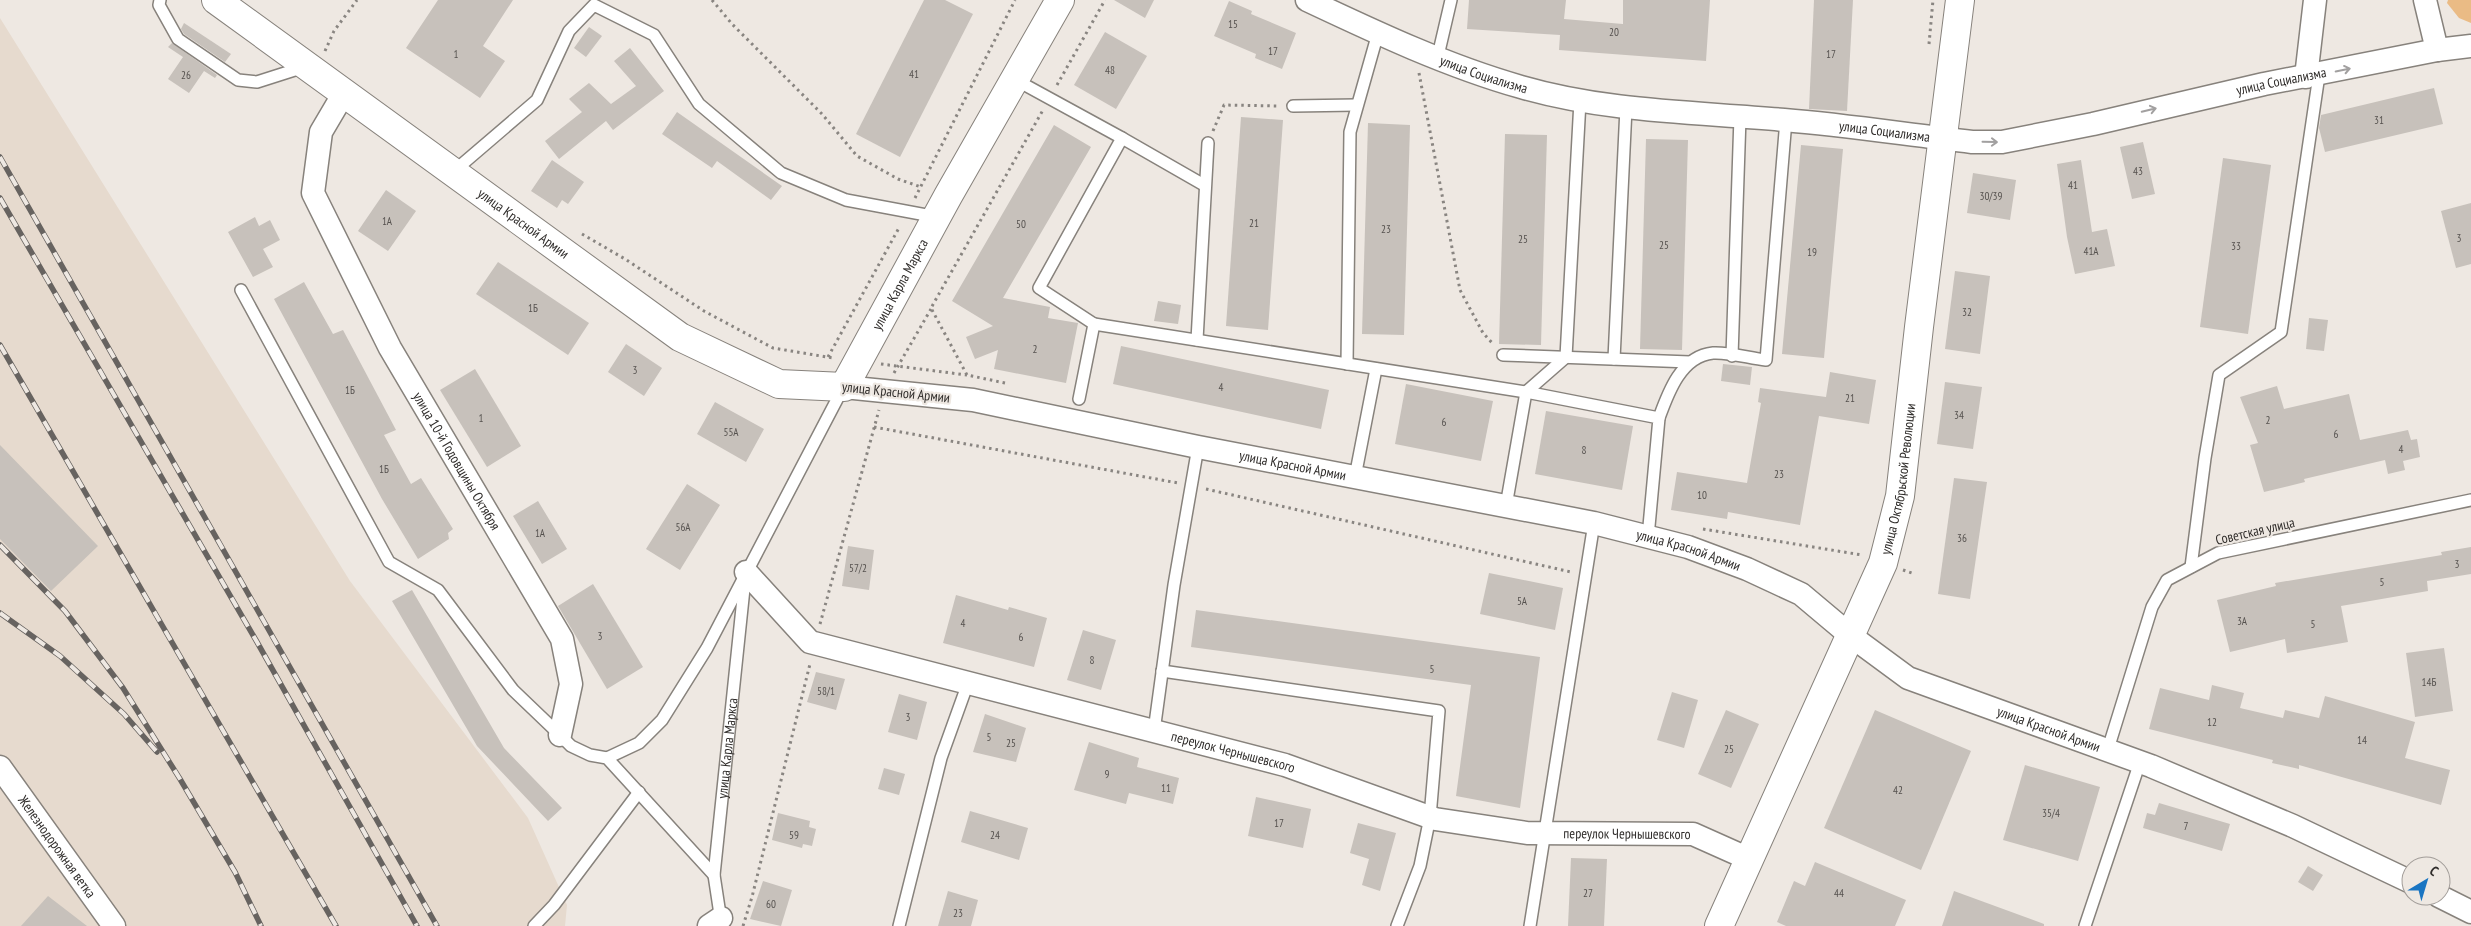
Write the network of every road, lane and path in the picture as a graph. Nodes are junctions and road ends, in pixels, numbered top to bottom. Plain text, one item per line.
1 (160, 0) edge
2 (216, 0) edge
3 (357, 0) edge
4 (712, 0) edge
5 (1015, 0) edge
6 (1060, 0) edge
7 (1105, 0) edge
8 (1307, 0) edge
9 (1451, 0) edge
10 (1960, 0) edge
11 (2315, 0) edge
12 (2426, 0) edge
13 (1378, 33) junction
14 (2471, 46) edge
15 (1416, 50) junction
16 (2437, 50) junction
17 (1437, 60) junction
18 (311, 69) junction
19 (2313, 76) junction
20 (1014, 79) junction
21 (344, 93) junction
22 (1050, 99) junction
23 (1580, 101) junction
24 (1356, 105) junction
25 (1294, 106) joint
26 (1626, 108) junction
27 (1740, 116) junction
28 (1786, 120) junction
29 (1122, 138) junction
30 (1942, 138) junction
31 (1208, 143) joint
32 (453, 172) junction
33 (1204, 185) junction
34 (921, 187) junction
35 (942, 206) junction
36 (908, 212) junction
37 (574, 230) dead end
38 (241, 290) dead end
39 (931, 308) junction
40 (1094, 324) junction
41 (1197, 340) junction
42 (1503, 355) joint
43 (1732, 356) junction
44 (828, 357) junction
45 (1566, 358) junction
46 (1614, 359) junction
47 (857, 361) junction
48 (1690, 362) junction
49 (1346, 364) junction
50 (898, 366) junction
51 (1376, 369) junction
52 (968, 375) junction
53 (1014, 385) dead end
54 (844, 387) junction
55 (884, 391) junction
56 (1526, 392) junction
57 (1079, 399) dead end
58 (1659, 418) junction
59 (874, 427) junction
60 (1198, 447) junction
61 (1355, 477) junction
62 (1192, 486) junction
63 (2471, 500) edge
64 (1506, 506) junction
65 (1594, 523) junction
66 (1696, 528) dead end
67 (1648, 536) junction
68 (1883, 563) junction
69 (2191, 567) junction
70 (746, 572) junction
71 (1912, 573) dead end
72 (1586, 576) junction
73 (1850, 636) junction
74 (815, 644) junction
75 (1162, 671) junction
76 (968, 683) junction
77 (1154, 731) junction
78 (560, 735) junction
79 (2108, 749) junction
80 (608, 758) junction
81 (2140, 762) junction
82 (0, 767) edge
83 (639, 792) junction
84 (1430, 817) junction
85 (1546, 833) junction
86 (1749, 859) junction
87 (714, 875) junction
88 (2401, 877) edge
89 (2451, 902) edge
90 (2471, 912) edge
91 (717, 923) edge
92 (114, 926) edge
93 (534, 926) edge
94 (743, 926) edge
95 (899, 926) edge
96 (1397, 926) edge
97 (1530, 926) edge
98 (1720, 926) edge
99 (2085, 926) edge

1 - 18 lane
2 - 18 main road, улица Красной Армии
3 - 18 path
4 - 34 path
5 - 34 path
6 - 20 main road, улица Карла Маркса
7 - 22 path
8 - 13 street, улица Социализма
9 - 17 lane
10 - 30 main road, улица Октябрьской Революции
11 - 19 street
12 - 16 street
13 - 15 street, улица Социализма
13 - 24 lane
14 - 16 street, улица Социализма
15 - 17 street, улица Социализма
15 - 42 path
19 -> 16 street, улица Социализма
17 - 23 street, улица Социализма
18 - 21 main road, улица Красной Армии
30 -> 19 street, улица Социализма
19 - 69 lane
20 - 22 lane
20 - 35 main road, улица Карла Маркса
21 - 32 main road, улица Красной Армии
21 - 78 street, улица 10-й Годовщины Октября
22 - 29 lane
22 - 39 path
23 - 26 street, улица Социализма
23 - 45 lane
24 - 25 lane
24 - 49 lane
25 - 31 path
26 - 27 street, улица Социализма
26 - 46 lane
27 - 28 street, улица Социализма
27 - 43 lane
28 - 30 street, улица Социализма
28 - 43 lane
29 - 33 lane
29 - 40 lane
30 - 68 main road, улица Октябрьской Революции
31 - 33 lane
32 - 36 lane
32 - 54 main road, улица Красной Армии
33 - 41 lane
34 - 35 path
34 - 36 path
35 - 36 lane
35 - 47 main road, улица Карла Маркса
36 - 44 path
37 - 44 path
38 - 78 lane
39 - 50 path
39 - 52 path
40 - 41 lane
40 - 57 lane
41 - 49 lane
42 - 45 lane
43 - 48 lane
44 - 47 path
45 - 46 lane
45 - 56 lane
46 - 48 lane
47 - 50 path
47 - 54 main road, улица Карла Маркса
48 - 58 lane
49 - 51 lane
50 - 52 path
50 - 55 path
51 - 56 lane
51 - 61 lane
52 - 53 path
54 - 55 street, улица Красной Армии
54 - 70 lane, улица Карла Маркса
55 - 59 path
55 - 60 street, улица Красной Армии
56 - 58 lane
56 - 64 lane
58 - 67 lane
59 - 62 path
59 - 74 path
60 - 61 street, улица Красной Армии
60 - 62 lane
61 - 64 street, улица Красной Армии
62 - 72 path
62 - 75 lane
63 - 69 lane, Советская улица
64 - 65 street, улица Красной Армии
65 - 67 street, улица Красной Армии
65 - 72 lane
66 - 68 path
67 - 73 street, улица Красной Армии
68 - 71 path
68 - 73 main road, улица Октябрьской Революции
69 - 79 lane, Советская улица
70 - 74 street, переулок Чернышевского
70 - 80 lane, улица Карла Маркса
70 - 87 lane, улица Карла Маркса
72 - 85 lane
73 - 79 street, улица Красной Армии
73 - 86 main road, улица Октябрьской Революции
74 - 76 street, переулок Чернышевского
74 - 94 path
75 - 77 lane
75 - 84 lane
76 - 77 street, переулок Чернышевского
76 - 95 lane
77 - 84 street, переулок Чернышевского
78 - 80 lane
79 - 81 street, улица Красной Армии
80 - 83 lane
81 - 88 street, улица Красной Армии
81 - 99 lane
82 - 92 street, Железнодорожная ветка
83 - 87 lane
83 - 93 lane
84 - 85 street, переулок Чернышевского
84 - 96 lane
85 - 86 street, переулок Чернышевского
85 - 97 lane
86 - 98 main road, улица Октябрьской Революции
87 - 91 lane, улица Карла Маркса
89 - 90 street

